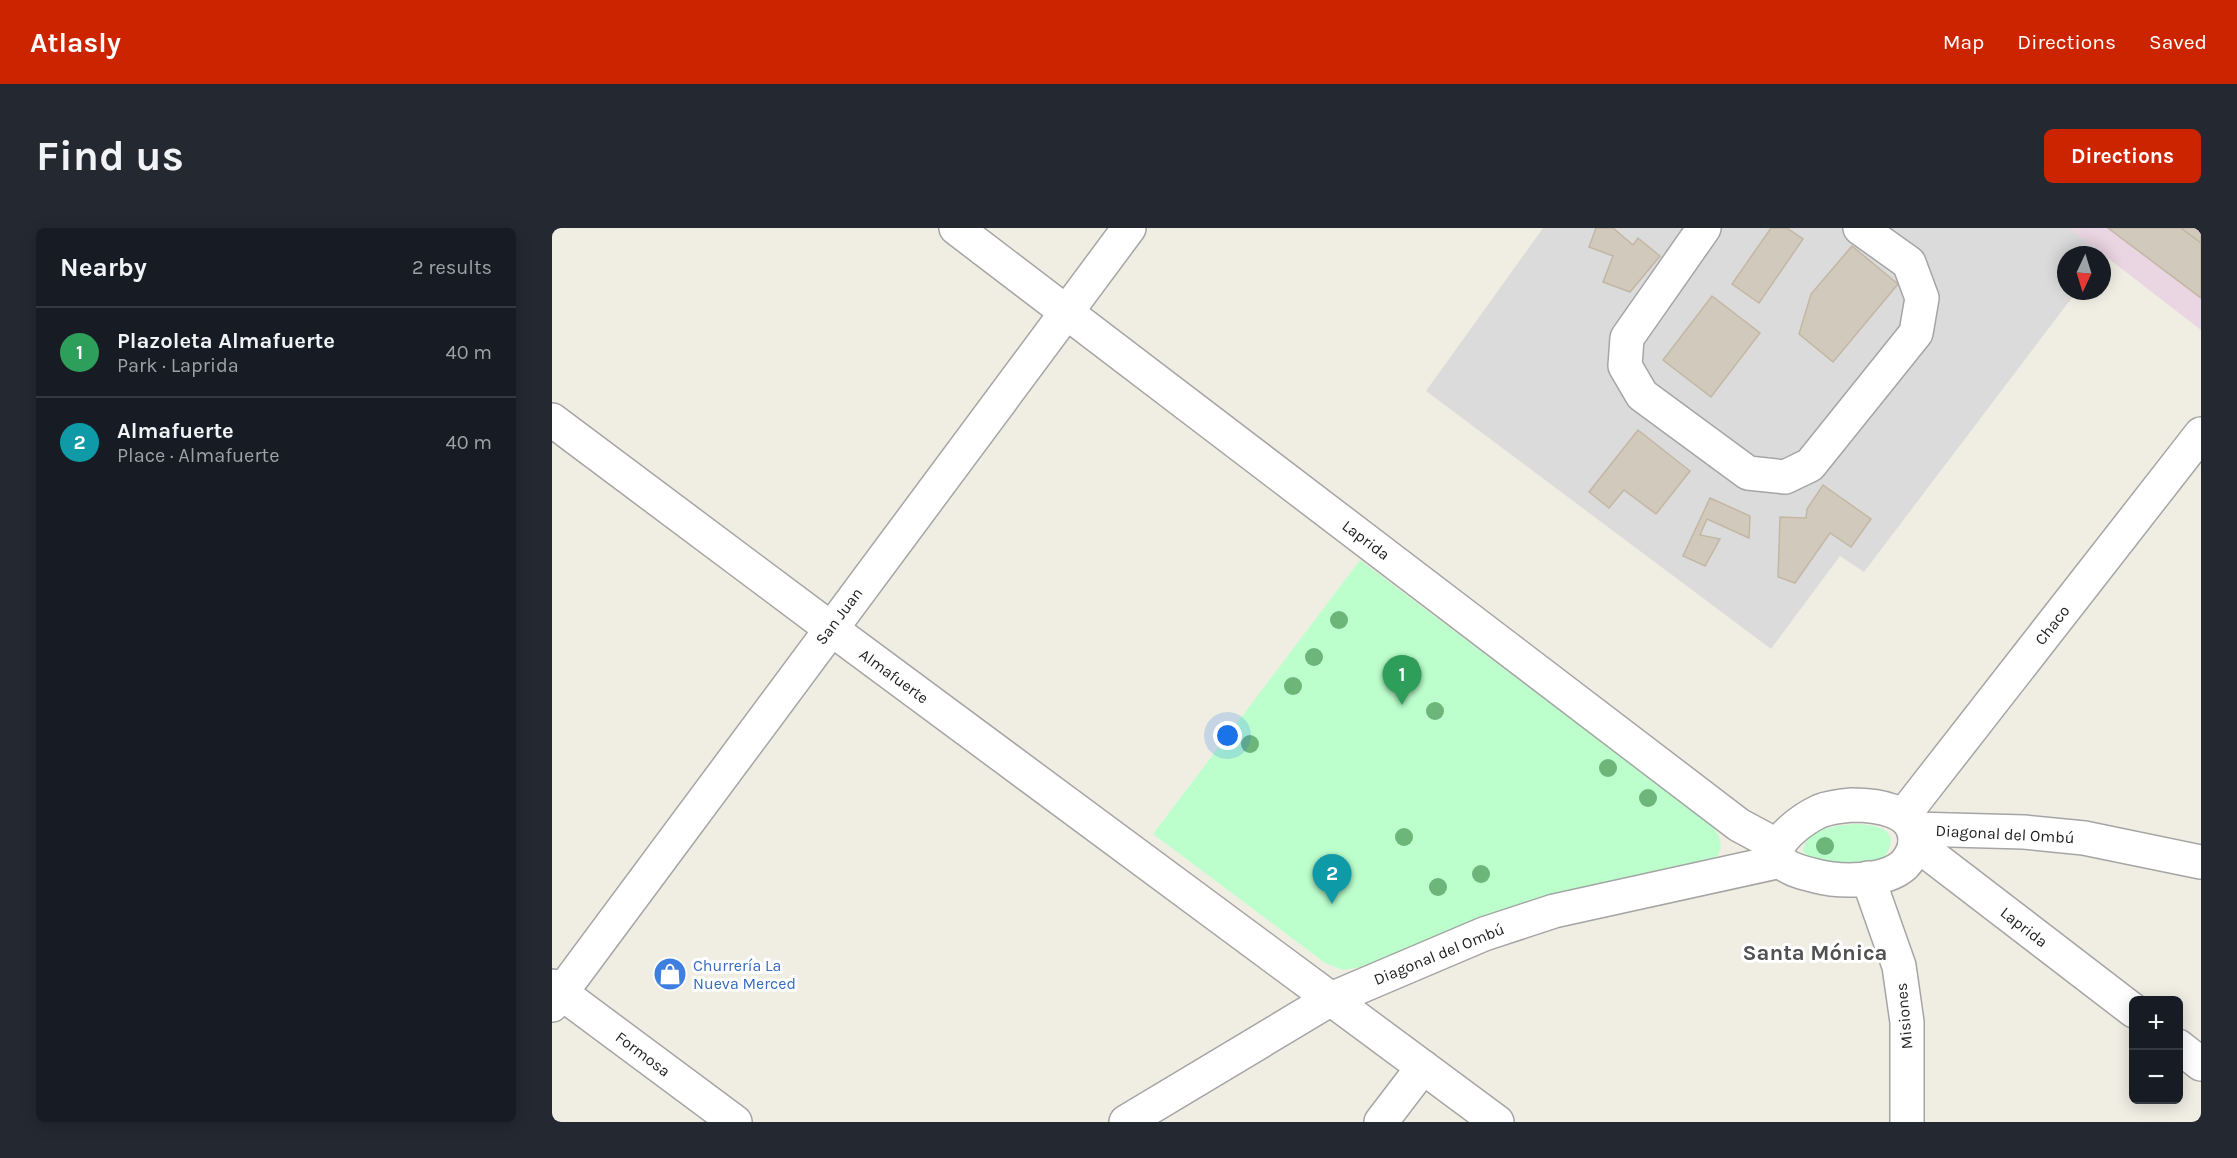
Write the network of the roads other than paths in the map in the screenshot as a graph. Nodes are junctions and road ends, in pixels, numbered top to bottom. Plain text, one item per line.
1 (956, 228) edge
2 (1129, 228) edge
3 (1704, 228) edge
4 (1860, 228) edge
5 (1067, 311) junction
6 (552, 420) edge
7 (2199, 440) edge
8 (830, 628) junction
9 (1911, 829) junction
10 (1779, 854) junction
11 (2201, 862) edge
12 (1868, 878) junction
13 (555, 995) edge
14 (1331, 999) junction
15 (2129, 1008) edge
16 (2183, 1050) edge
17 (2201, 1064) edge
18 (1423, 1067) junction
19 (735, 1122) edge
20 (1126, 1122) edge
21 (1381, 1122) edge
22 (1497, 1122) edge
23 (1907, 1122) edge

1 - 5 street, Laprida
2 - 5 street, San Juan
3 - 4 street
5 - 8 street, San Juan
5 - 10 street, Laprida
6 - 8 street, Almafuerte
7 - 9 street, Chaco
8 - 13 street, San Juan
8 - 14 street, Almafuerte
9 - 10 street, Diagonal del Ombú
9 - 11 street, Diagonal del Ombú
9 - 12 street, Diagonal del Ombú
9 - 15 street, Laprida
10 - 12 street, Diagonal del Ombú
10 - 14 street, Diagonal del Ombú
12 - 23 street, Misiones
13 - 19 street, Formosa
14 - 18 street, Almafuerte
14 - 20 street, Diagonal del Ombú
16 - 17 street
18 - 21 street
18 - 22 street, Almafuerte

